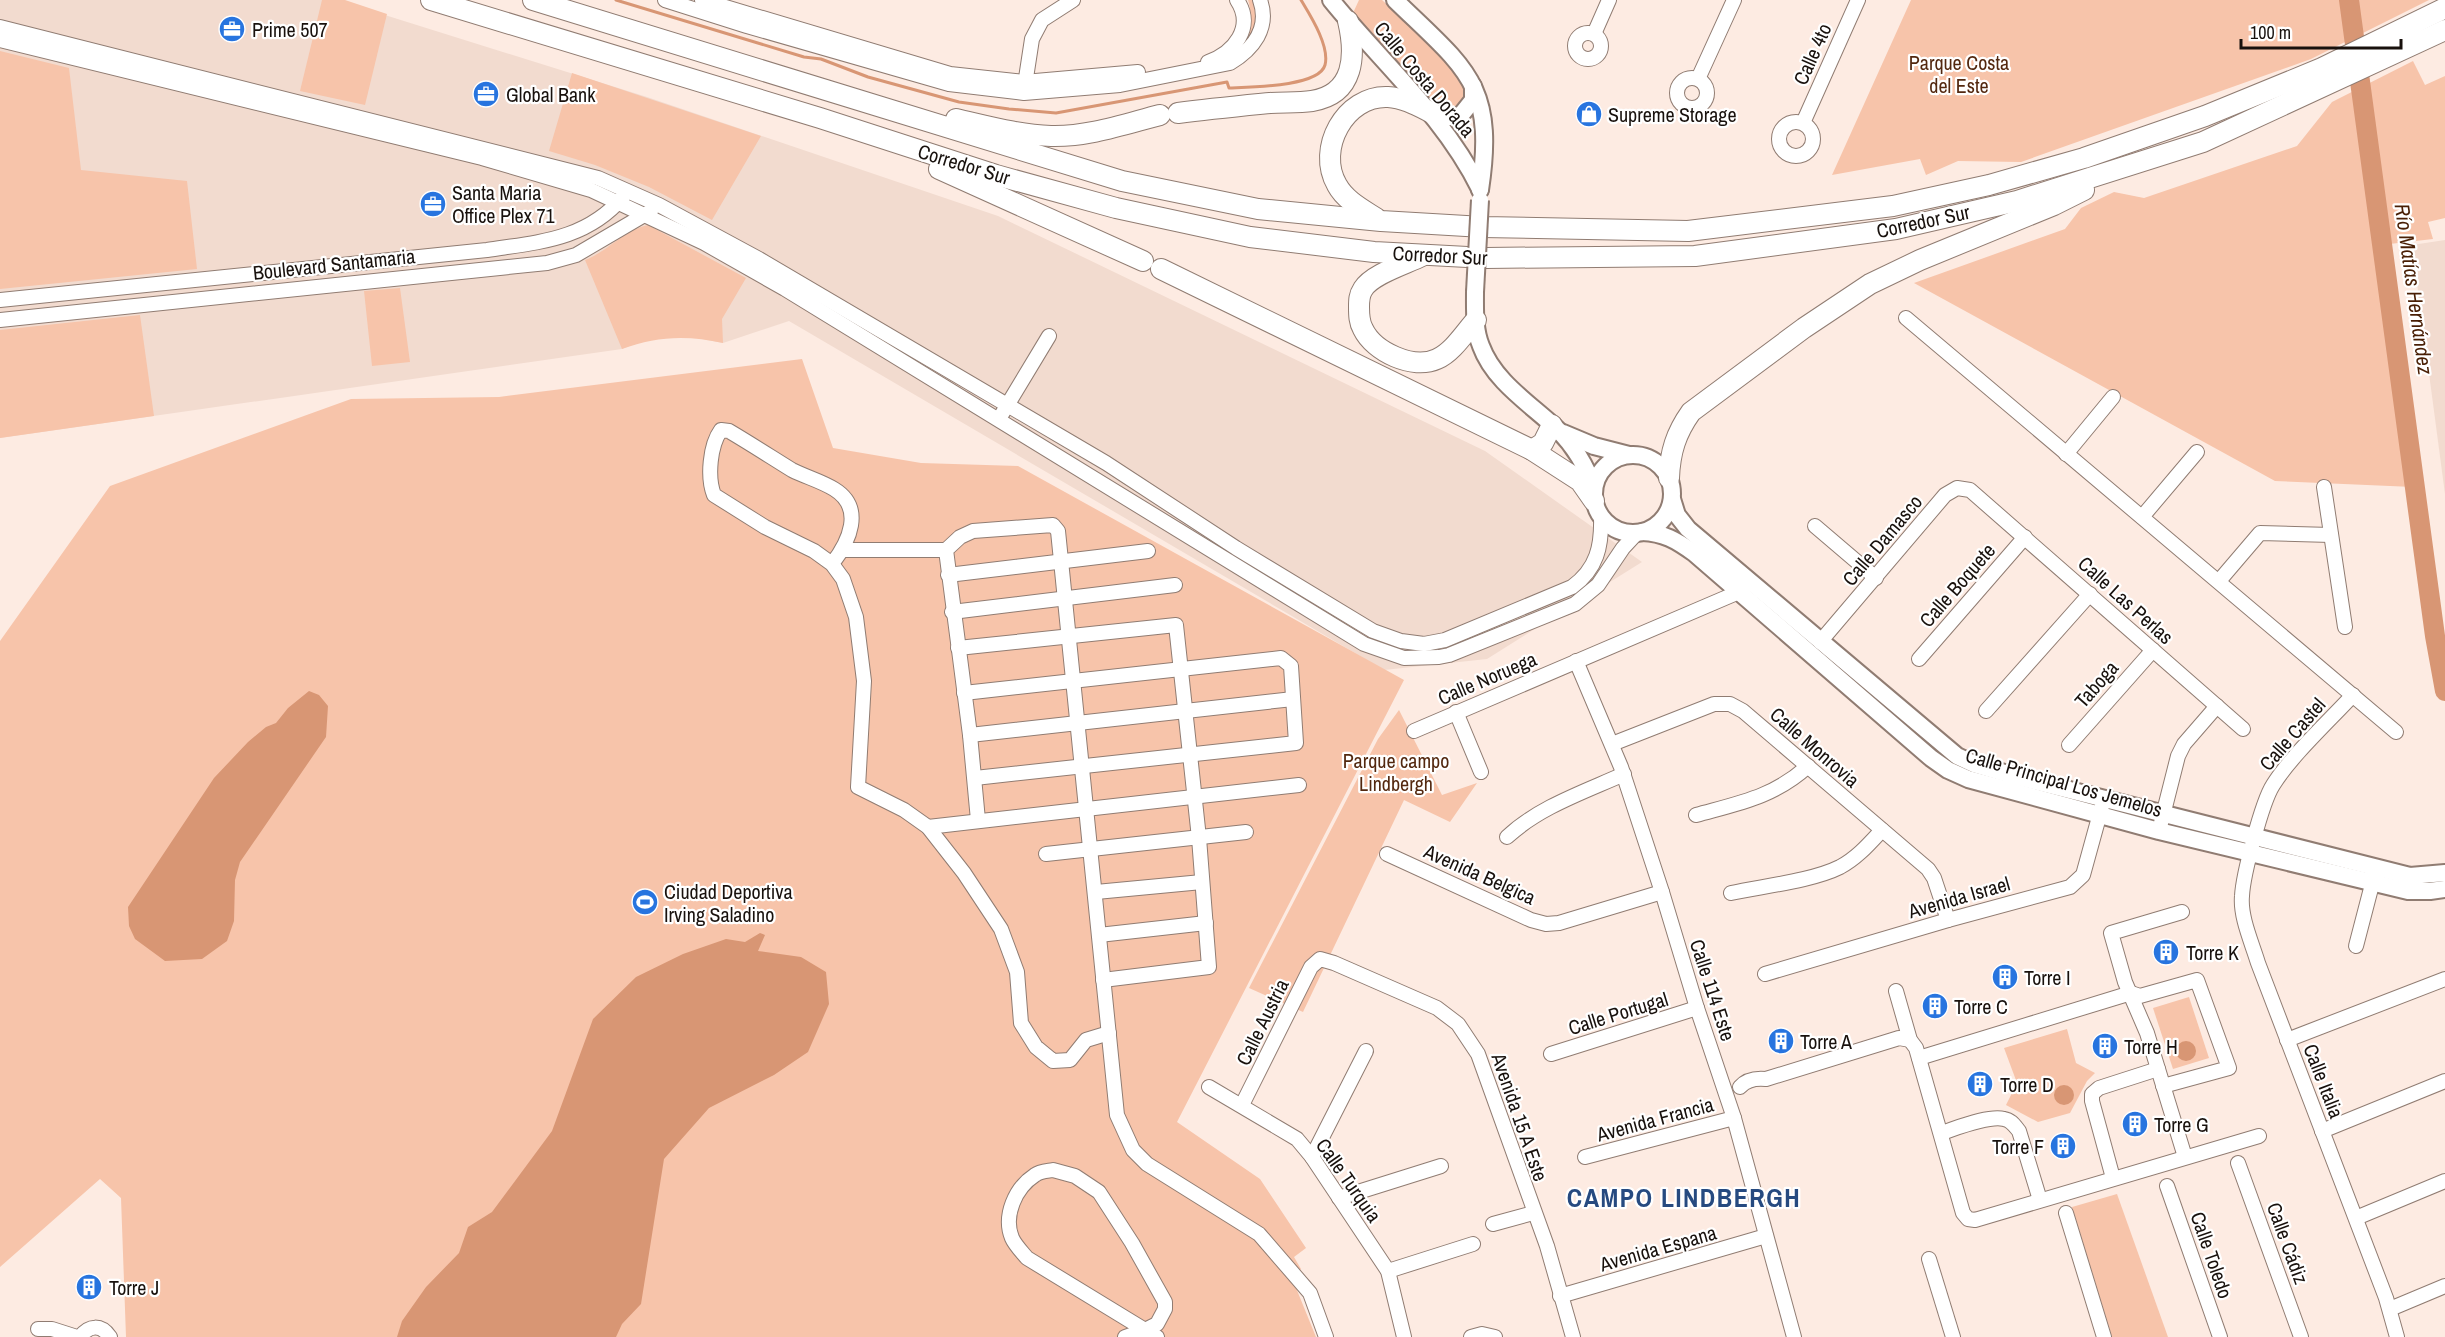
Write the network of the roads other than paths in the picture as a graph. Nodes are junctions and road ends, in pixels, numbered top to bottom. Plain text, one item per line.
1 (431, 0) edge
2 (533, 0) edge
3 (665, 0) edge
4 (702, 0) edge
5 (1073, 0) edge
6 (1260, 0) edge
7 (1331, 0) edge
8 (1348, 0) edge
9 (1395, 0) edge
10 (1609, 0) edge
11 (1734, 0) edge
12 (1858, 0) edge
13 (1240, 3) edge
14 (2445, 8) edge
15 (1348, 21) junction
16 (0, 27) edge
17 (2445, 30) edge
18 (1594, 34) dead end
19 (0, 40) edge
20 (1698, 79) dead end
21 (1472, 82) junction
22 (1024, 87) junction
23 (855, 98) junction
24 (1432, 114) junction
25 (820, 118) junction
26 (1803, 123) dead end
27 (2139, 163) junction
28 (628, 190) junction
29 (1480, 195) junction
30 (618, 202) junction
31 (659, 205) junction
32 (646, 215) junction
33 (1381, 221) junction
34 (1426, 255) junction
35 (0, 300) edge
36 (1906, 318) dead end
37 (0, 320) edge
38 (1476, 320) junction
39 (1049, 336) dead end
40 (2113, 398) dead end
41 (1007, 406) junction
42 (999, 419) junction
43 (1556, 428) junction
44 (1532, 450) junction
45 (2197, 452) dead end
46 (2066, 454) junction
47 (1630, 455) junction
48 (1115, 469) junction
49 (1669, 478) junction
50 (1105, 484) junction
51 (2324, 488) dead end
52 (1983, 499) joint
53 (1672, 500) junction
54 (1596, 502) junction
55 (2142, 517) junction
56 (1815, 526) dead end
57 (1639, 533) junction
58 (2331, 535) junction
59 (2025, 537) junction
60 (842, 550) junction
61 (946, 550) junction
62 (1148, 551) dead end
63 (1062, 561) junction
64 (1725, 561) junction
65 (832, 564) junction
66 (948, 574) junction
67 (1876, 578) junction
68 (2219, 581) junction
69 (1175, 585) dead end
70 (1740, 592) junction
71 (2090, 594) junction
72 (1066, 597) junction
73 (1769, 608) junction
74 (952, 612) junction
75 (2345, 627) dead end
76 (1069, 636) junction
77 (1820, 642) junction
78 (1798, 643) junction
79 (958, 648) junction
80 (2153, 650) junction
81 (1919, 658) dead end
82 (1576, 661) junction
83 (1823, 665) junction
84 (1180, 668) junction
85 (1074, 680) junction
86 (964, 693) junction
87 (2353, 695) junction
88 (1293, 699) junction
89 (2217, 706) junction
90 (1185, 711) junction
91 (1986, 711) dead end
92 (1456, 712) junction
93 (1076, 723) junction
94 (2243, 729) dead end
95 (1414, 731) dead end
96 (2396, 732) dead end
97 (970, 735) junction
98 (1612, 744) junction
99 (2069, 745) dead end
100 (1189, 754) junction
101 (1082, 766) junction
102 (1808, 766) junction
103 (1481, 772) dead end
104 (1624, 774) junction
105 (975, 778) junction
106 (1299, 785) dead end
107 (1194, 797) junction
108 (2102, 807) junction
109 (1087, 808) junction
110 (2163, 813) junction
111 (1696, 815) dead end
112 (978, 820) junction
113 (928, 827) junction
114 (1882, 830) junction
115 (2159, 831) junction
116 (1246, 832) dead end
117 (1507, 837) dead end
118 (1199, 838) junction
119 (2254, 844) junction
120 (1091, 850) junction
121 (1046, 854) dead end
122 (1388, 854) dead end
123 (2445, 873) edge
124 (2375, 875) junction
125 (1202, 882) junction
126 (2433, 885) edge
127 (1096, 892) junction
128 (1662, 892) junction
129 (1731, 893) dead end
130 (2182, 912) dead end
131 (1948, 920) junction
132 (1206, 923) junction
133 (1099, 935) junction
134 (2356, 946) dead end
135 (1320, 959) joint
136 (1765, 974) dead end
137 (2445, 979) edge
138 (1103, 980) junction
139 (1896, 991) dead end
140 (2131, 993) junction
141 (1696, 1008) junction
142 (1109, 1034) junction
143 (1910, 1040) junction
144 (2287, 1040) junction
145 (1366, 1051) dead end
146 (1551, 1054) dead end
147 (1919, 1058) junction
148 (2158, 1069) junction
149 (2445, 1082) edge
150 (2163, 1086) junction
151 (1209, 1087) dead end
152 (1725, 1091) junction
153 (1242, 1105) junction
154 (1734, 1118) junction
155 (2322, 1131) junction
156 (1941, 1133) junction
157 (2259, 1136) dead end
158 (1312, 1157) junction
159 (1585, 1157) dead end
160 (2185, 1157) junction
161 (2238, 1163) dead end
162 (1441, 1166) dead end
163 (2113, 1178) junction
164 (2445, 1181) edge
165 (2167, 1186) dead end
166 (1340, 1198) junction
167 (2040, 1200) junction
168 (1533, 1213) junction
169 (2066, 1213) dead end
170 (2356, 1218) junction
171 (1493, 1224) dead end
172 (1766, 1236) junction
173 (1473, 1244) dead end
174 (1929, 1259) dead end
175 (1388, 1271) junction
176 (2445, 1286) edge
177 (1560, 1296) junction
178 (2390, 1310) junction
179 (47, 1327) dead end
180 (1151, 1333) edge
181 (1494, 1336) edge
182 (79, 1337) edge
183 (110, 1337) edge
184 (1125, 1337) edge
185 (1326, 1337) edge
186 (1404, 1337) edge
187 (1471, 1337) edge
188 (1573, 1337) edge
189 (1794, 1337) edge
190 (1953, 1337) edge
191 (2104, 1337) edge
192 (2220, 1337) edge
193 (2301, 1337) edge
194 (2397, 1337) edge

1 - 25 highway, Corredor Sur
2 - 23 highway, Corredor Sur
3 - 22 street
4 - 22 street
5 - 22 street
6 - 22 street
7 - 15 main road, Calle Costa Dorada
8 - 15 main road
9 - 21 main road, Calle Costa Dorada
10 - 18 street
11 - 20 street
12 - 26 street, Calle 4to
13 - 22 street
14 - 33 highway, Corredor Sur
15 - 23 highway
15 - 24 main road, Calle Costa Dorada
16 - 28 street
17 - 27 highway, Corredor Sur
19 - 30 street
21 - 24 main road
21 - 29 main road, Calle Costa Dorada
23 - 33 highway, Corredor Sur
24 - 29 main road, Calle Costa Dorada
24 - 33 highway
25 - 34 highway, Corredor Sur
25 - 44 highway
27 - 34 highway, Corredor Sur
27 - 49 highway
28 - 30 street, Boulevard Santamaria
28 - 31 street
29 - 38 main road, bridge
30 - 32 street
30 - 35 street, Boulevard Santamaria
31 - 32 street, Boulevard Santamaria
31 - 41 street
32 - 37 street, Boulevard Santamaria
32 - 42 street
34 - 38 highway
36 - 46 street
38 - 43 main road
39 - 41 street
40 - 46 street
41 - 42 street
41 - 48 street
42 - 50 street
43 - 44 highway
43 - 47 main road
43 - 54 main road
44 - 54 highway
45 - 55 street
46 - 55 street
47 - 49 main road
47 - 54 main road
48 - 50 street
48 - 54 street
49 - 53 main road
50 - 57 street
51 - 58 street
52 - 59 street, Calle Las Perlas
52 - 67 street, Calle Damasco
53 - 57 main road
53 - 64 main road, Calle Principal Los Jemelos
54 - 57 main road
55 - 68 street
56 - 67 street
57 - 70 main road, Calle Principal Los Jemelos
58 - 68 street
58 - 75 street
59 - 71 street, Calle Las Perlas
59 - 81 street, Calle Boquete
60 - 61 street
60 - 65 street
60 - 65 street
61 - 63 street
61 - 66 street
62 - 63 street
63 - 66 street
63 - 72 street
64 - 70 street
64 - 73 main road, Calle Principal Los Jemelos
65 - 113 street
66 - 74 street
67 - 77 street, Calle Damasco
68 - 87 street
69 - 72 street
70 - 73 main road, Calle Principal Los Jemelos
70 - 82 street, Calle Noruega
71 - 80 street, Calle Las Perlas
71 - 91 street
72 - 74 street
72 - 76 street
73 - 77 main road, Calle Principal Los Jemelos
73 - 78 main road, Calle Principal Los Jemelos
74 - 79 street
76 - 79 street
76 - 84 street
76 - 85 street
77 - 78 main road
77 - 83 main road
77 - 108 main road, Calle Principal Los Jemelos
78 - 83 main road, Calle Principal Los Jemelos
79 - 86 street
80 - 89 street, Calle Las Perlas
80 - 99 street, Taboga
82 - 92 street, Calle Noruega
82 - 98 street, Calle 114 Este
83 - 108 main road, Calle Principal Los Jemelos
84 - 85 street
84 - 88 street
84 - 90 street
85 - 86 street
85 - 93 street
86 - 97 street
87 - 96 street
87 - 119 street, Calle Castel
88 - 90 street
88 - 100 street
89 - 94 street, Calle Las Perlas
89 - 110 street
90 - 93 street
90 - 100 street
92 - 95 street, Calle Noruega
92 - 103 street
93 - 97 street
93 - 101 street
97 - 105 street
98 - 102 street, Calle Monrovia
98 - 104 street, Calle 114 Este
100 - 101 street
100 - 107 street
101 - 105 street
101 - 109 street
102 - 111 street
102 - 114 street, Calle Monrovia
104 - 117 street
104 - 128 street, Calle 114 Este
105 - 112 street
106 - 107 street
107 - 109 street
107 - 118 street
108 - 110 main road, Calle Principal Los Jemelos
108 - 115 main road, Calle Principal Los Jemelos
108 - 131 street, Avenida Israel
109 - 112 street
109 - 120 street
110 - 115 street
110 - 119 main road, Calle Principal Los Jemelos
112 - 113 street
113 - 142 street
114 - 129 street
114 - 131 street, Calle Monrovia
115 - 119 main road, Calle Principal Los Jemelos
116 - 118 street
118 - 120 street
118 - 125 street
119 - 124 main road, Calle Principal Los Jemelos
119 - 144 street, Calle Italia
120 - 121 street
120 - 127 street
122 - 128 street, Avenida Belgica
123 - 126 main road, Calle Principal Los Jemelos
124 - 126 main road, Calle Principal Los Jemelos
124 - 134 street
125 - 127 street
125 - 132 street
127 - 133 street
128 - 141 street, Calle 114 Este
130 - 140 street
131 - 136 street, Avenida Israel
132 - 133 street
132 - 138 street
133 - 138 street
135 - 153 street, Calle Austria
135 - 168 street, Avenida 15 A Este
137 - 144 street
138 - 142 street
139 - 143 street
140 - 147 street
140 - 148 street
140 - 150 street
141 - 146 street, Calle Portugal
141 - 152 street, Calle 114 Este
142 - 185 street
143 - 147 street
143 - 152 street
144 - 155 street, Calle Italia
145 - 158 street
147 - 156 street
148 - 150 street
148 - 163 street
149 - 155 street
150 - 160 street
151 - 153 street, Calle Turquia
152 - 154 street, Calle 114 Este
153 - 158 street, Calle Turquia
154 - 159 street, Avenida Francia
154 - 172 street, Calle 114 Este
155 - 170 street, Calle Italia
156 - 167 street
156 - 167 street
157 - 160 street
158 - 166 street, Calle Turquia
160 - 163 street
161 - 193 street, Calle Cádiz
162 - 166 street
163 - 167 street
164 - 170 street
165 - 192 street, Calle Toledo
166 - 175 street, Calle Turquia
168 - 171 street
168 - 177 street, Avenida 15 A Este
169 - 191 street
170 - 178 street, Calle Italia
172 - 177 street, Avenida Espana
172 - 189 street, Calle 114 Este
173 - 175 street
174 - 190 street
175 - 186 street, Calle Turquia
176 - 178 street
177 - 188 street, Avenida 15 A Este
178 - 194 street, Calle Italia
179 - 182 street
180 - 180 street
180 - 184 street
181 - 187 street
182 - 183 street

